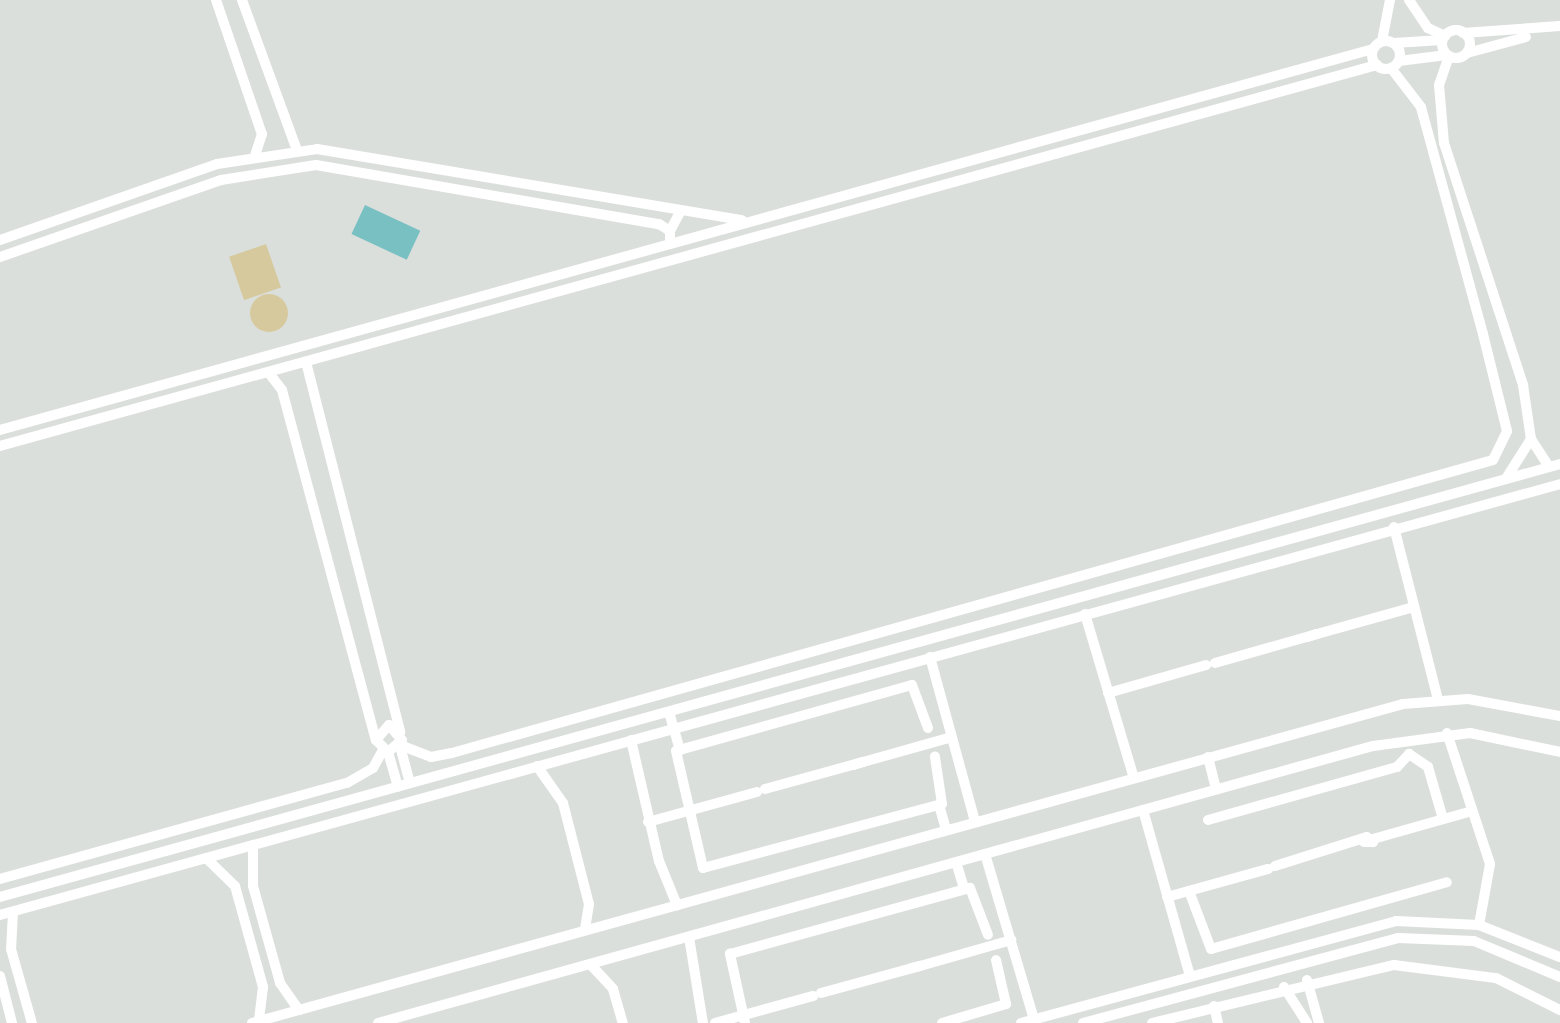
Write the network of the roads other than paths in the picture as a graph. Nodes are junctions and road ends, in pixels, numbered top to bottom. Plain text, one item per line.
1 (216, 0) edge
2 (242, 0) edge
3 (1390, 0) edge
4 (1409, 0) edge
5 (1560, 29) edge
6 (1463, 33) junction
7 (1444, 38) junction
8 (1394, 43) junction
9 (1378, 45) junction
10 (1467, 53) junction
11 (1448, 56) junction
12 (1395, 64) junction
13 (1377, 65) junction
14 (297, 150) junction
15 (255, 155) junction
16 (909, 178) junction
17 (913, 193) junction
18 (680, 212) junction
19 (756, 220) junction
20 (670, 231) junction
21 (0, 240) edge
22 (670, 244) junction
23 (0, 257) edge
24 (442, 307) junction
25 (446, 323) junction
26 (306, 362) junction
27 (268, 372) junction
28 (0, 430) edge
29 (1531, 439) junction
30 (0, 446) edge
31 (1555, 465) edge
32 (1505, 478) junction
33 (1560, 484) edge
34 (1376, 513) junction
35 (1394, 527) junction
36 (1381, 531) junction
37 (1414, 607) junction
38 (1085, 614) junction
39 (1009, 616) junction
40 (1014, 634) junction
41 (930, 657) junction
42 (1108, 693) junction
43 (1438, 699) junction
44 (669, 712) junction
45 (1560, 716) edge
46 (673, 728) junction
47 (928, 728) dead end
48 (400, 732) junction
49 (1447, 733) junction
50 (952, 737) junction
51 (376, 740) junction
52 (631, 740) junction
53 (400, 745) junction
54 (680, 750) junction
55 (386, 751) junction
56 (1560, 752) edge
57 (935, 757) dead end
58 (1208, 757) junction
59 (537, 766) junction
60 (1134, 778) junction
61 (410, 783) junction
62 (398, 787) junction
63 (1216, 789) junction
64 (939, 805) junction
65 (1143, 810) junction
66 (687, 811) junction
67 (1472, 811) junction
68 (1443, 819) junction
69 (1208, 820) dead end
70 (648, 822) junction
71 (975, 822) junction
72 (946, 830) junction
73 (253, 845) junction
74 (985, 854) junction
75 (206, 858) junction
76 (956, 862) junction
77 (0, 879) edge
78 (1447, 882) dead end
79 (964, 889) junction
80 (1189, 891) junction
81 (0, 897) edge
82 (1167, 897) junction
83 (677, 905) junction
84 (13, 912) junction
85 (0, 915) edge
86 (1479, 925) junction
87 (585, 930) junction
88 (988, 935) dead end
89 (689, 937) junction
90 (1011, 940) junction
91 (1320, 940) junction
92 (1325, 956) junction
93 (1560, 957) edge
94 (996, 960) dead end
95 (590, 964) junction
96 (0, 976) edge
97 (1190, 976) junction
98 (1560, 977) edge
99 (1307, 980) junction
100 (1284, 987) junction
101 (1214, 1006) junction
102 (299, 1010) junction
103 (1560, 1010) edge
104 (744, 1019) edge
105 (1034, 1019) junction
106 (256, 1022) edge
107 (12, 1023) edge
108 (32, 1023) edge
109 (378, 1023) edge
110 (623, 1023) edge
111 (703, 1023) edge
112 (715, 1023) edge
113 (942, 1023) edge
114 (1021, 1023) edge
115 (1083, 1023) edge
116 (1152, 1023) edge
117 (1218, 1023) edge
118 (1307, 1023) edge
119 (1319, 1023) edge

1 - 15 street
2 - 14 street
3 - 9 street
4 - 7 street
5 - 6 street
5 - 10 street
6 - 7 street
6 - 10 street
7 - 8 street
7 - 11 street
8 - 9 street
8 - 12 street
9 - 13 street
9 - 16 street
10 - 11 street
11 - 12 street
11 - 29 street
12 - 13 street
12 - 53 street
13 - 17 street
14 - 15 street
14 - 18 street
15 - 21 street
16 - 17 street
16 - 19 street
17 - 25 street
18 - 19 street
18 - 20 street
19 - 22 street
20 - 22 street
20 - 23 street
22 - 24 street
24 - 25 street
24 - 28 street
25 - 26 street
26 - 27 street
26 - 48 street
27 - 30 street
27 - 51 street
29 - 31 street
29 - 32 street
31 - 32 street
32 - 34 street
33 - 35 street
34 - 36 street
34 - 39 street
35 - 36 street
35 - 37 street
36 - 38 street
37 - 42 street
37 - 43 street
38 - 40 street
38 - 42 street
39 - 40 street
39 - 44 street
40 - 41 street
41 - 46 street
41 - 50 street
42 - 60 street
43 - 45 street
43 - 58 street
44 - 46 street
44 - 61 street
46 - 52 street
46 - 54 street
47 - 54 street
48 - 51 street
48 - 53 street
49 - 56 street
49 - 63 street
49 - 67 street
50 - 66 street
50 - 71 street
51 - 55 street
52 - 59 street
52 - 70 street
53 - 55 street
53 - 61 street
54 - 66 street
55 - 62 street
55 - 77 street
57 - 64 street
58 - 60 street
58 - 63 street
59 - 73 street
59 - 87 street
60 - 71 street
61 - 62 street
62 - 81 street
63 - 65 street
64 - 66 street
64 - 72 street
65 - 74 street
65 - 82 street
66 - 70 street
67 - 68 street
67 - 86 street
68 - 69 street
68 - 80 street
70 - 83 street
71 - 72 street
72 - 83 street
73 - 75 street
73 - 102 street
74 - 76 street
74 - 90 street
75 - 84 street
75 - 106 street
76 - 79 street
76 - 89 street
78 - 80 street
79 - 88 street
79 - 104 street
80 - 82 street
82 - 97 street
83 - 87 street
84 - 85 street
84 - 108 street
86 - 91 street
86 - 93 street
87 - 102 street
89 - 95 street
89 - 111 street
90 - 104 street
90 - 105 street
91 - 92 street
91 - 97 street
92 - 98 street
92 - 115 street
94 - 113 street
95 - 109 street
95 - 110 street
96 - 107 street
97 - 105 street
99 - 100 street
99 - 103 street
99 - 119 street
100 - 101 street
100 - 118 street
101 - 116 street
101 - 117 street
102 - 106 street
104 - 112 street
105 - 114 street

